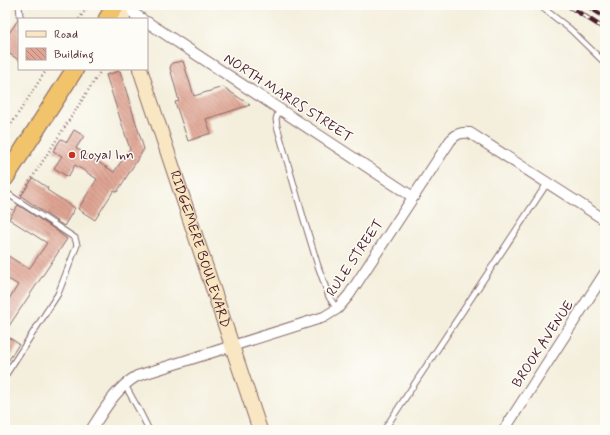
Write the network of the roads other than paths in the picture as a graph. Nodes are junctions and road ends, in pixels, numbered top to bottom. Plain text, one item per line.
1 (19, 5) edge
2 (118, 5) edge
3 (539, 5) edge
4 (21, 18) edge
5 (108, 18) edge
6 (123, 18) edge
7 (140, 18) edge
8 (148, 23) edge
9 (605, 63) edge
10 (74, 70) edge
11 (140, 70) edge
12 (280, 110) junction
13 (5, 178) edge
14 (548, 182) junction
15 (5, 192) edge
16 (414, 197) junction
17 (605, 220) edge
18 (605, 274) edge
19 (337, 310) junction
20 (233, 346) junction
21 (5, 376) edge
22 (124, 385) junction
23 (91, 430) edge
24 (149, 430) edge
25 (260, 430) edge
26 (384, 430) edge
27 (504, 430) edge

1 - 4 lane
2 - 5 highway
2 - 6 main road
2 - 7 street
3 - 9 lane
8 - 12 street, NORTH MARRS STREET
10 - 13 highway
11 - 20 main road, RIDGEMERE BOULEVARD
12 - 16 street, NORTH MARRS STREET
12 - 19 lane
14 - 16 street, RULE STREET
14 - 17 street
14 - 26 lane
15 - 21 lane
16 - 19 street, RULE STREET
18 - 27 street, BROOK AVENUE
19 - 20 street, RULE STREET
20 - 22 street, RULE STREET
20 - 25 main road, RIDGEMERE BOULEVARD
22 - 23 street, RULE STREET
22 - 24 lane

